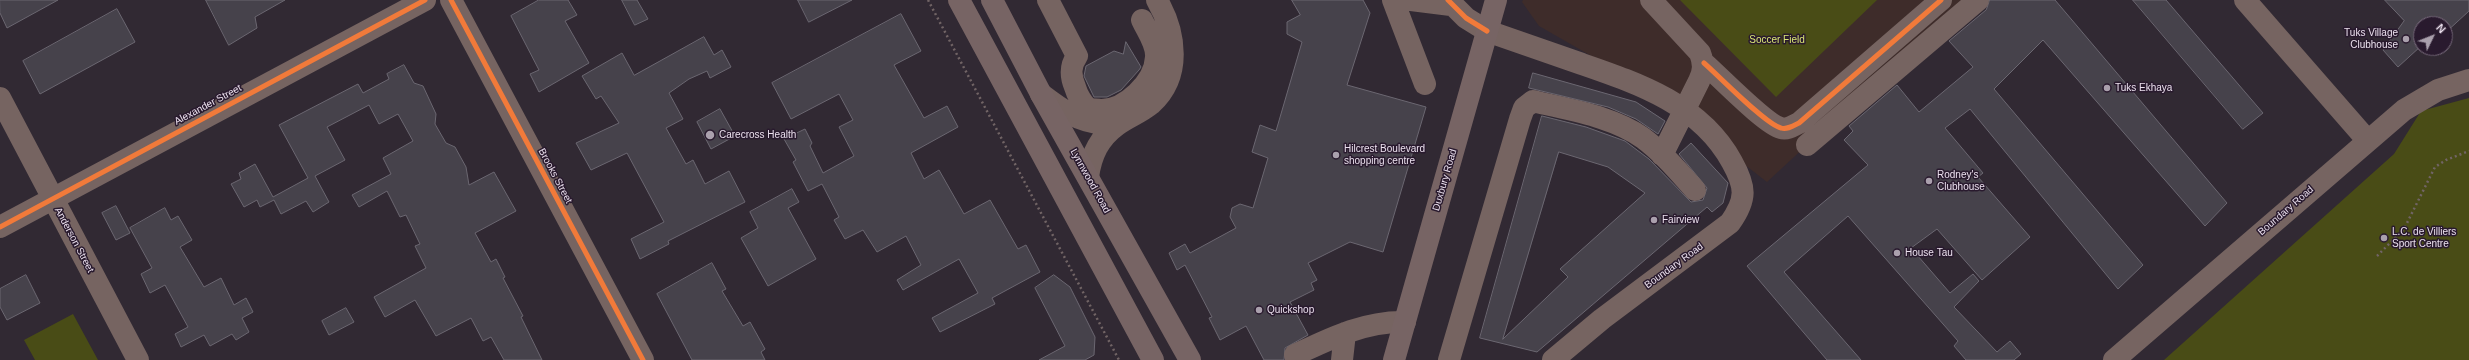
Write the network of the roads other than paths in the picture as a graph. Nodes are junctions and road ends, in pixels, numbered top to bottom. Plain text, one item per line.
1 (425, 0) edge
2 (452, 0) edge
3 (959, 0) edge
4 (992, 0) edge
5 (1048, 0) edge
6 (1157, 0) edge
7 (1393, 0) edge
8 (1411, 0) edge
9 (1496, 0) edge
10 (1651, 0) edge
11 (1941, 0) edge
12 (1978, 0) edge
13 (2245, 0) edge
14 (1449, 3) edge
15 (1142, 20) dead end
16 (1487, 31) junction
17 (1704, 62) junction
18 (2469, 80) edge
19 (1425, 84) dead end
20 (1041, 94) junction
21 (0, 98) edge
22 (1685, 110) junction
23 (1117, 125) junction
24 (2368, 141) junction
25 (1807, 144) dead end
26 (1662, 155) junction
27 (1088, 177) junction
28 (1695, 190) dead end
29 (52, 199) junction
30 (0, 227) edge
31 (1155, 299) junction
32 (1405, 322) junction
33 (1345, 333) junction
34 (1295, 355) dead end
35 (1454, 359) edge
36 (138, 360) edge
37 (643, 360) edge
38 (1153, 360) edge
39 (1163, 360) edge
40 (1190, 360) edge
41 (1342, 360) edge
42 (1394, 360) edge
43 (1553, 360) edge
44 (2114, 360) edge

1 - 29 street, Alexander Street
2 - 37 street, Brooks Street
3 - 38 main road
4 - 20 main road, Lynnwood Road
5 - 15 street
6 - 23 street
7 - 19 street
8 - 14 street
9 - 16 main road, Duxbury Road
10 - 17 street
11 - 17 street
12 - 25 street
13 - 24 street
14 - 16 street, Boundary Road
16 - 22 street, Boundary Road
16 - 32 main road, Duxbury Road
17 - 22 street
18 - 24 street, Boundary Road
20 - 23 street
20 - 27 main road, Lynnwood Road
21 - 29 street, Anderson Street
22 - 26 street
22 - 43 street, Boundary Road
23 - 27 street
24 - 44 street, Boundary Road
26 - 28 street
26 - 35 street
27 - 31 main road, Lynnwood Road
29 - 30 street, Alexander Street
29 - 36 street, Anderson Street
31 - 39 main road
31 - 40 main road, Lynnwood Road
32 - 33 street
32 - 42 main road, Duxbury Road
33 - 34 street
33 - 41 street

